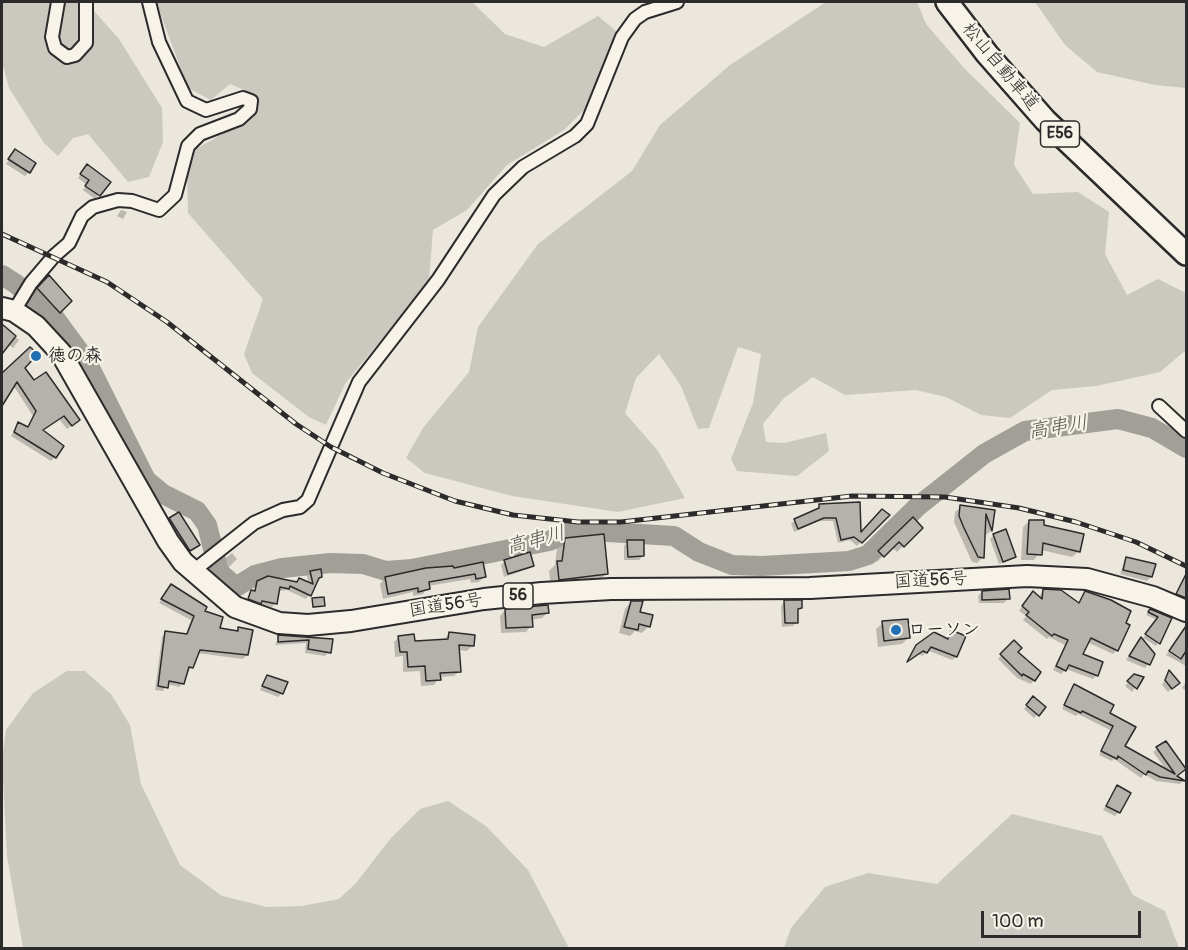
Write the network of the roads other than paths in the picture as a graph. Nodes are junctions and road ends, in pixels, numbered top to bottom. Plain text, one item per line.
1 (58, 2) edge
2 (86, 2) edge
3 (149, 2) edge
4 (677, 2) edge
5 (947, 2) edge
6 (1186, 254) edge
7 (12, 306) edge
8 (1159, 406) dead end
9 (1186, 431) edge
10 (199, 567) junction
11 (1186, 611) edge

1 - 2 street
3 - 7 street
4 - 10 street
5 - 6 highway, 松山自動車道 / E56
7 - 10 highway, 国道56号 / 56
8 - 9 street
10 - 11 highway, 国道56号 / 56

